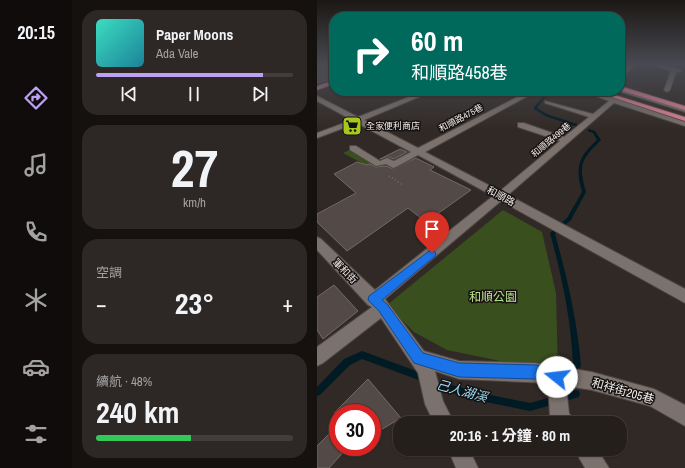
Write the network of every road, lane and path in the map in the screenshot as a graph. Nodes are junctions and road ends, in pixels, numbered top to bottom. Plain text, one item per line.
1 (669, 86) edge
2 (667, 90) dead end
3 (625, 91) edge
4 (625, 94) edge
5 (417, 96) edge
6 (524, 96) edge
7 (601, 96) edge
8 (612, 96) edge
9 (317, 98) edge
10 (613, 100) junction
11 (547, 102) dead end
12 (685, 110) edge
13 (595, 117) junction
14 (359, 119) junction
15 (685, 119) edge
16 (685, 124) edge
17 (521, 125) dead end
18 (317, 136) edge
19 (565, 140) junction
20 (353, 148) dead end
21 (419, 151) junction
22 (386, 174) dead end
23 (403, 185) dead end
24 (501, 196) junction
25 (317, 242) edge
26 (685, 296) edge
27 (378, 304) junction
28 (317, 357) edge
29 (422, 365) junction
30 (556, 376) junction
31 (440, 416) edge
32 (562, 416) edge
33 (685, 416) edge
34 (461, 456) edge
35 (589, 456) edge
36 (467, 468) edge
37 (598, 468) edge

1 - 2 street
3 - 12 street
4 - 12 highway
5 - 14 street
6 - 21 street, 和順路475巷
7 - 10 street
8 - 15 highway
9 - 14 street, 和順路
10 - 13 street, 和順路499巷
10 - 16 street
11 - 13 street
13 - 19 street, 和順路499巷
14 - 18 street
14 - 21 street, 和順路
17 - 19 street
19 - 24 street, 和順路499巷
20 - 21 street, 和順路475巷
21 - 24 street, 和順路
22 - 23 path
24 - 26 street, 和順路
24 - 27 street, 和順路499巷
25 - 27 street, 軍和街
27 - 28 street, 和順路499巷
27 - 29 street
29 - 30 street, 和祥街205巷
29 - 31 street
30 - 32 street
30 - 33 street, 和祥街205巷
34 - 36 street
35 - 37 street

